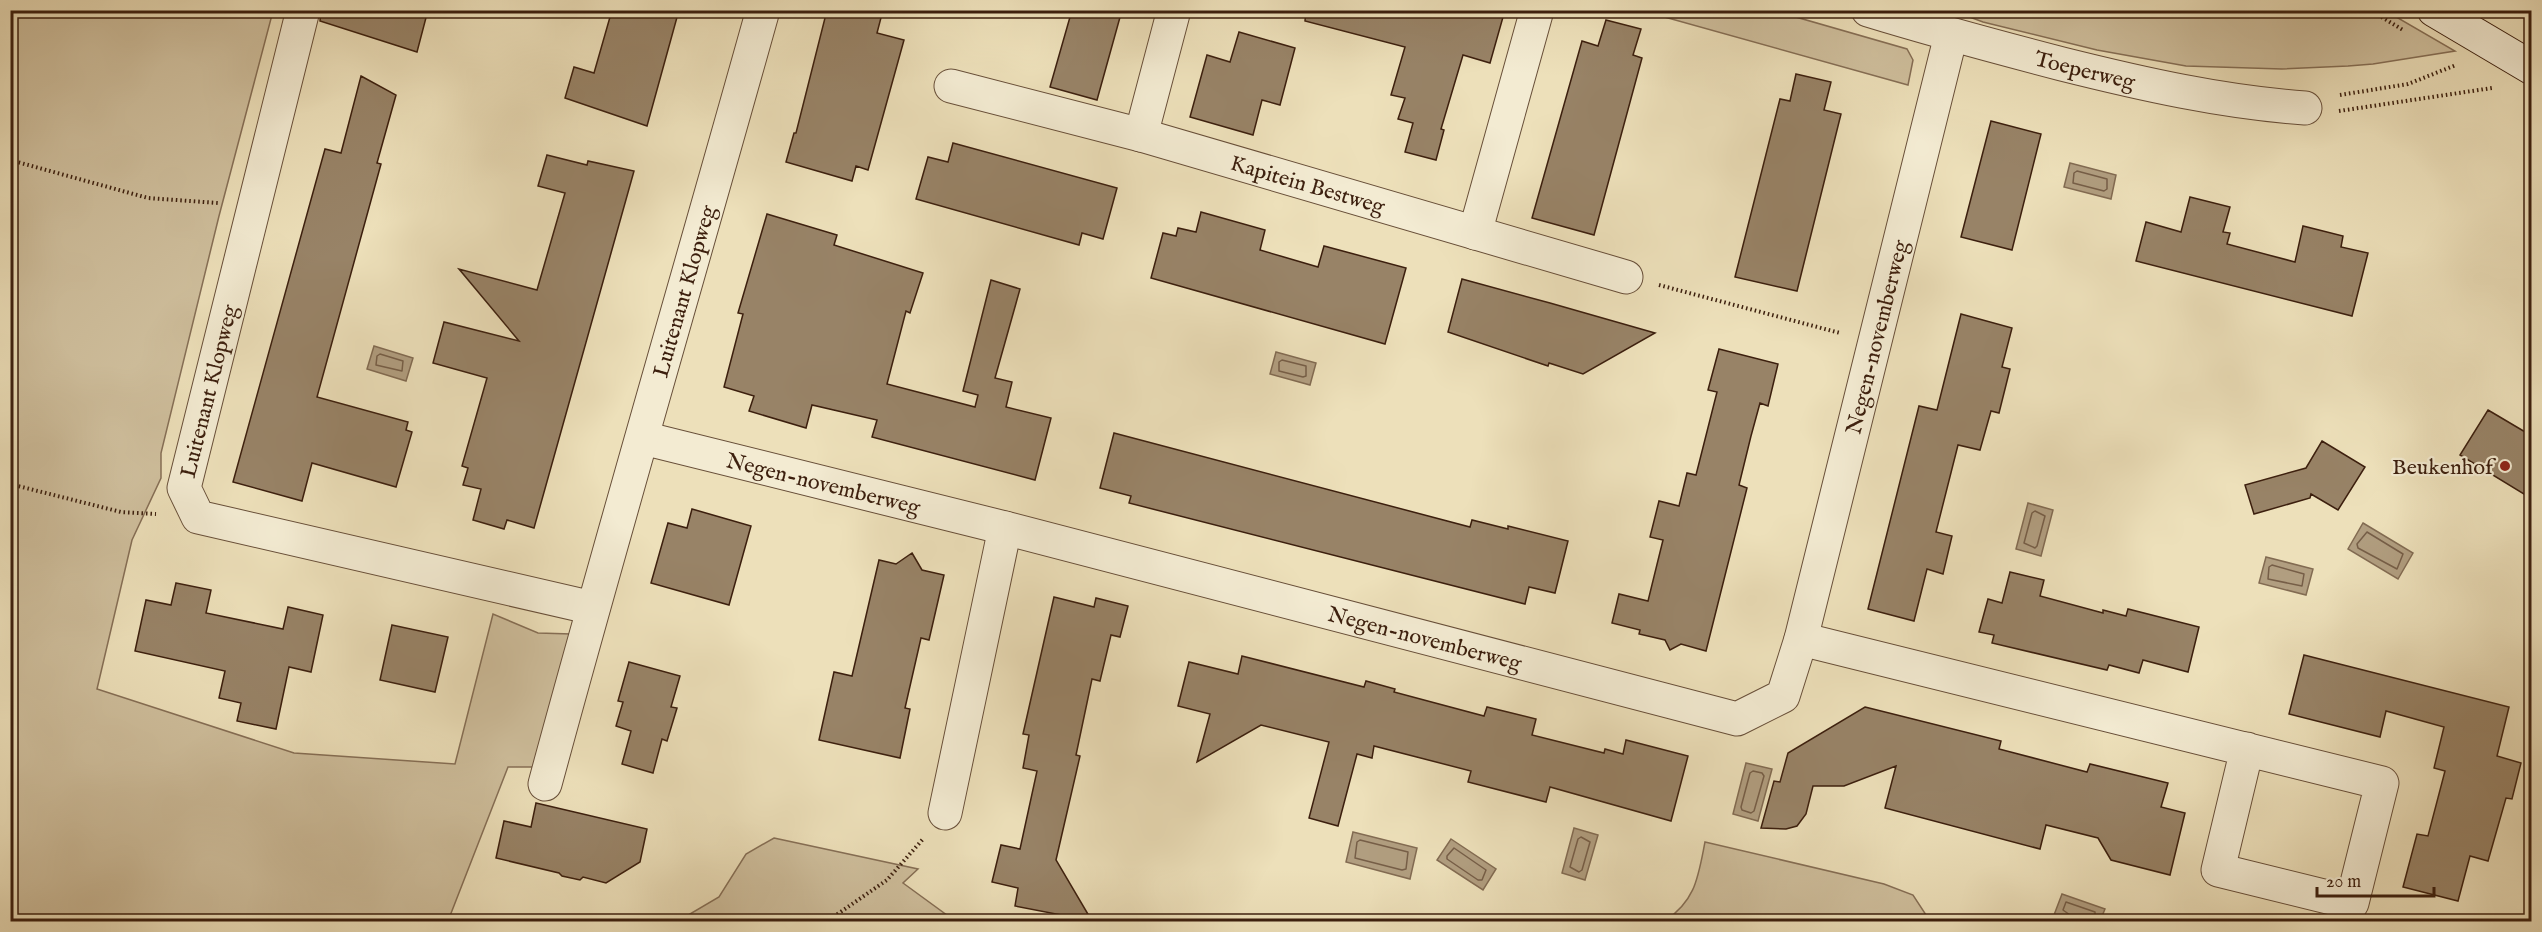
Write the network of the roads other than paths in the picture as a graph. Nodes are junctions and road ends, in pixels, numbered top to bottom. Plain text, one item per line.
1 (303, 10) edge
2 (763, 10) edge
3 (1174, 10) edge
4 (1537, 10) edge
5 (1868, 10) edge
6 (2434, 10) edge
7 (1951, 35) junction
8 (2530, 66) edge
9 (951, 86) dead end
10 (2305, 108) road end
11 (1141, 135) junction
12 (1475, 233) junction
13 (1626, 277) road end
14 (643, 438) junction
15 (1005, 528) junction
16 (592, 608) junction
17 (1801, 639) junction
18 (2247, 749) junction
19 (545, 784) dead end
20 (945, 813) road end

1 - 16 street, Luitenant Klopweg
2 - 14 street, Luitenant Klopweg
3 - 11 street
4 - 12 street
5 - 7 street, Toeperweg
6 - 8 street
7 - 10 street, Toeperweg
7 - 17 street, Negen-novemberweg
9 - 11 street, Kapitein Bestweg
11 - 12 street, Kapitein Bestweg
12 - 13 street, Kapitein Bestweg
14 - 15 street, Negen-novemberweg
14 - 16 street, Luitenant Klopweg
15 - 17 street, Negen-novemberweg
15 - 20 street
16 - 19 street, Luitenant Klopweg
17 - 18 street
18 - 18 street

